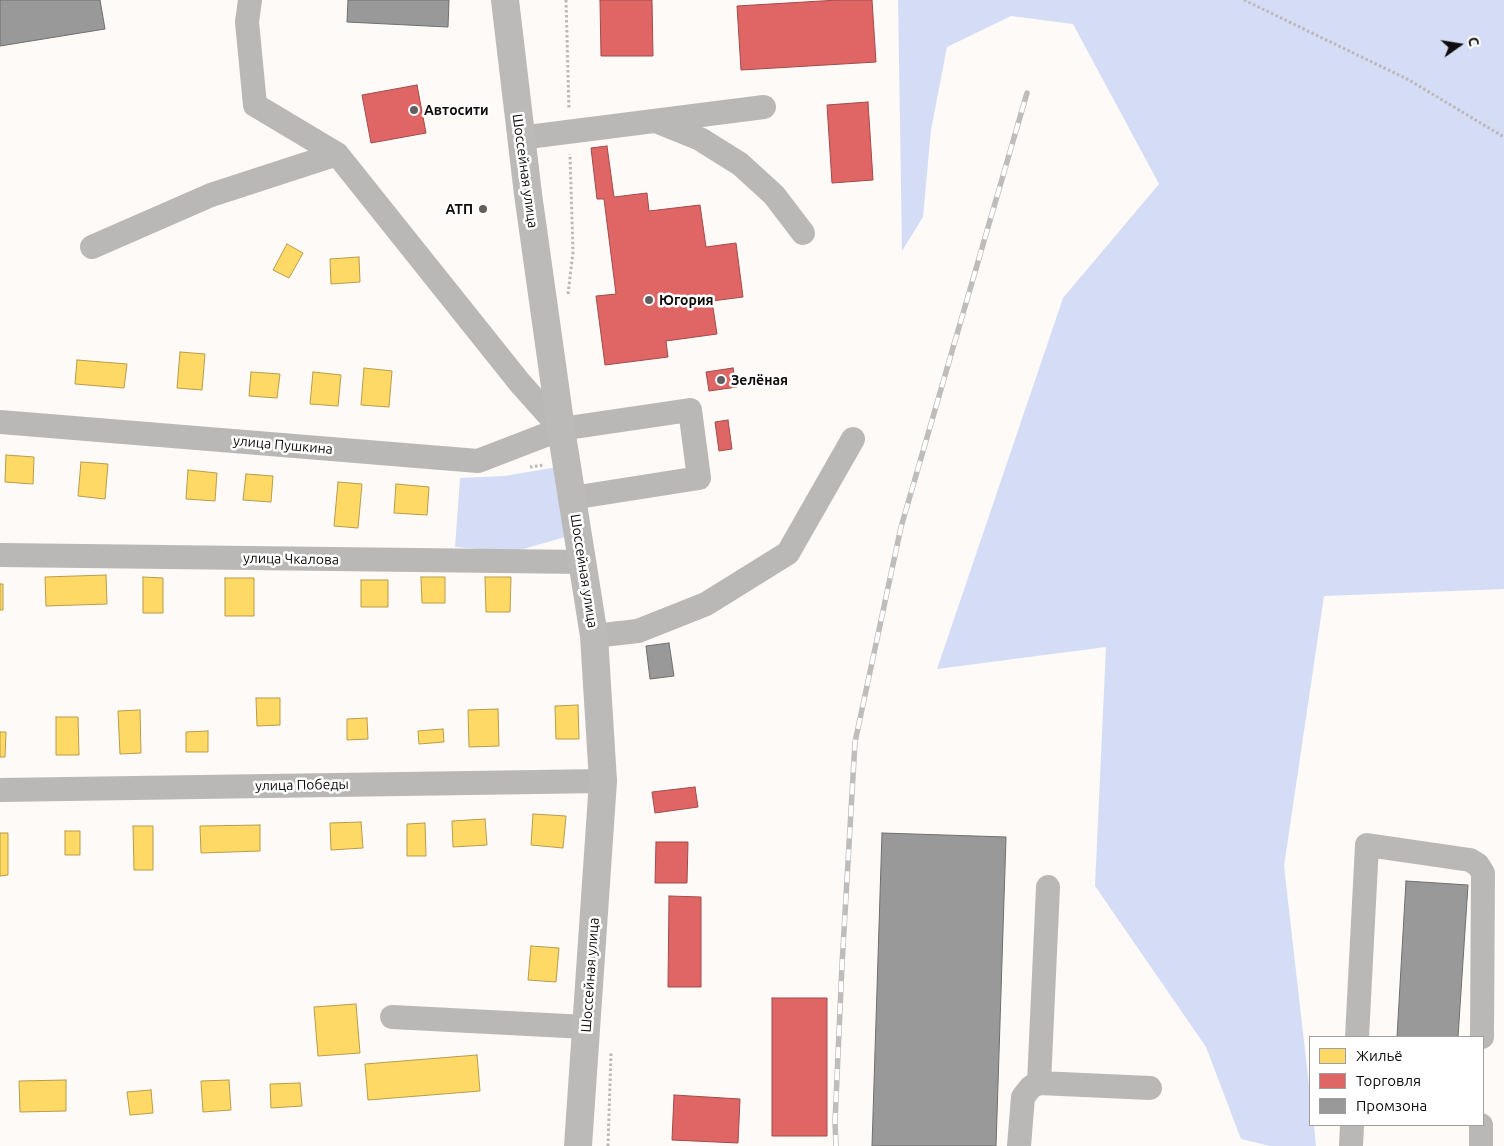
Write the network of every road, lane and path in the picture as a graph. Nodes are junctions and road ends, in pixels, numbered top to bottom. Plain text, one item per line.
1 (250, 0) edge
2 (505, 0) edge
3 (1244, 0) edge
4 (764, 107) dead end
5 (656, 122) junction
6 (1504, 137) edge
7 (520, 138) junction
8 (337, 154) junction
9 (802, 233) dead end
10 (92, 247) dead end
11 (0, 422) edge
12 (561, 429) junction
13 (853, 439) dead end
14 (572, 498) junction
15 (0, 555) edge
16 (582, 562) junction
17 (594, 636) junction
18 (603, 781) junction
19 (0, 790) edge
20 (1048, 886) dead end
21 (392, 1017) dead end
22 (586, 1027) junction
23 (1356, 1036) edge
24 (1482, 1036) edge
25 (1039, 1083) junction
26 (1150, 1088) dead end
27 (1352, 1126) edge
28 (1481, 1126) edge
29 (578, 1146) edge
30 (1019, 1146) edge
31 (1351, 1146) edge
32 (1481, 1146) edge

1 - 8 street
2 - 7 main road, Шоссейная улица
3 - 6 path
4 - 5 street
5 - 7 street
5 - 9 street
7 - 12 main road, Шоссейная улица
8 - 10 street
8 - 12 street
11 - 12 street, улица Пушкина
12 - 14 main road, Шоссейная улица
12 - 14 street, улица Пушкина
13 - 17 street
14 - 16 main road, Шоссейная улица
15 - 16 street, улица Чкалова
16 - 17 main road, Шоссейная улица
17 - 18 main road, Шоссейная улица
18 - 19 street, улица Победы
18 - 22 main road, Шоссейная улица
20 - 25 street
21 - 22 street
22 - 29 main road, Шоссейная улица
23 - 24 street
25 - 26 street
25 - 30 street
27 - 31 street
28 - 32 street

